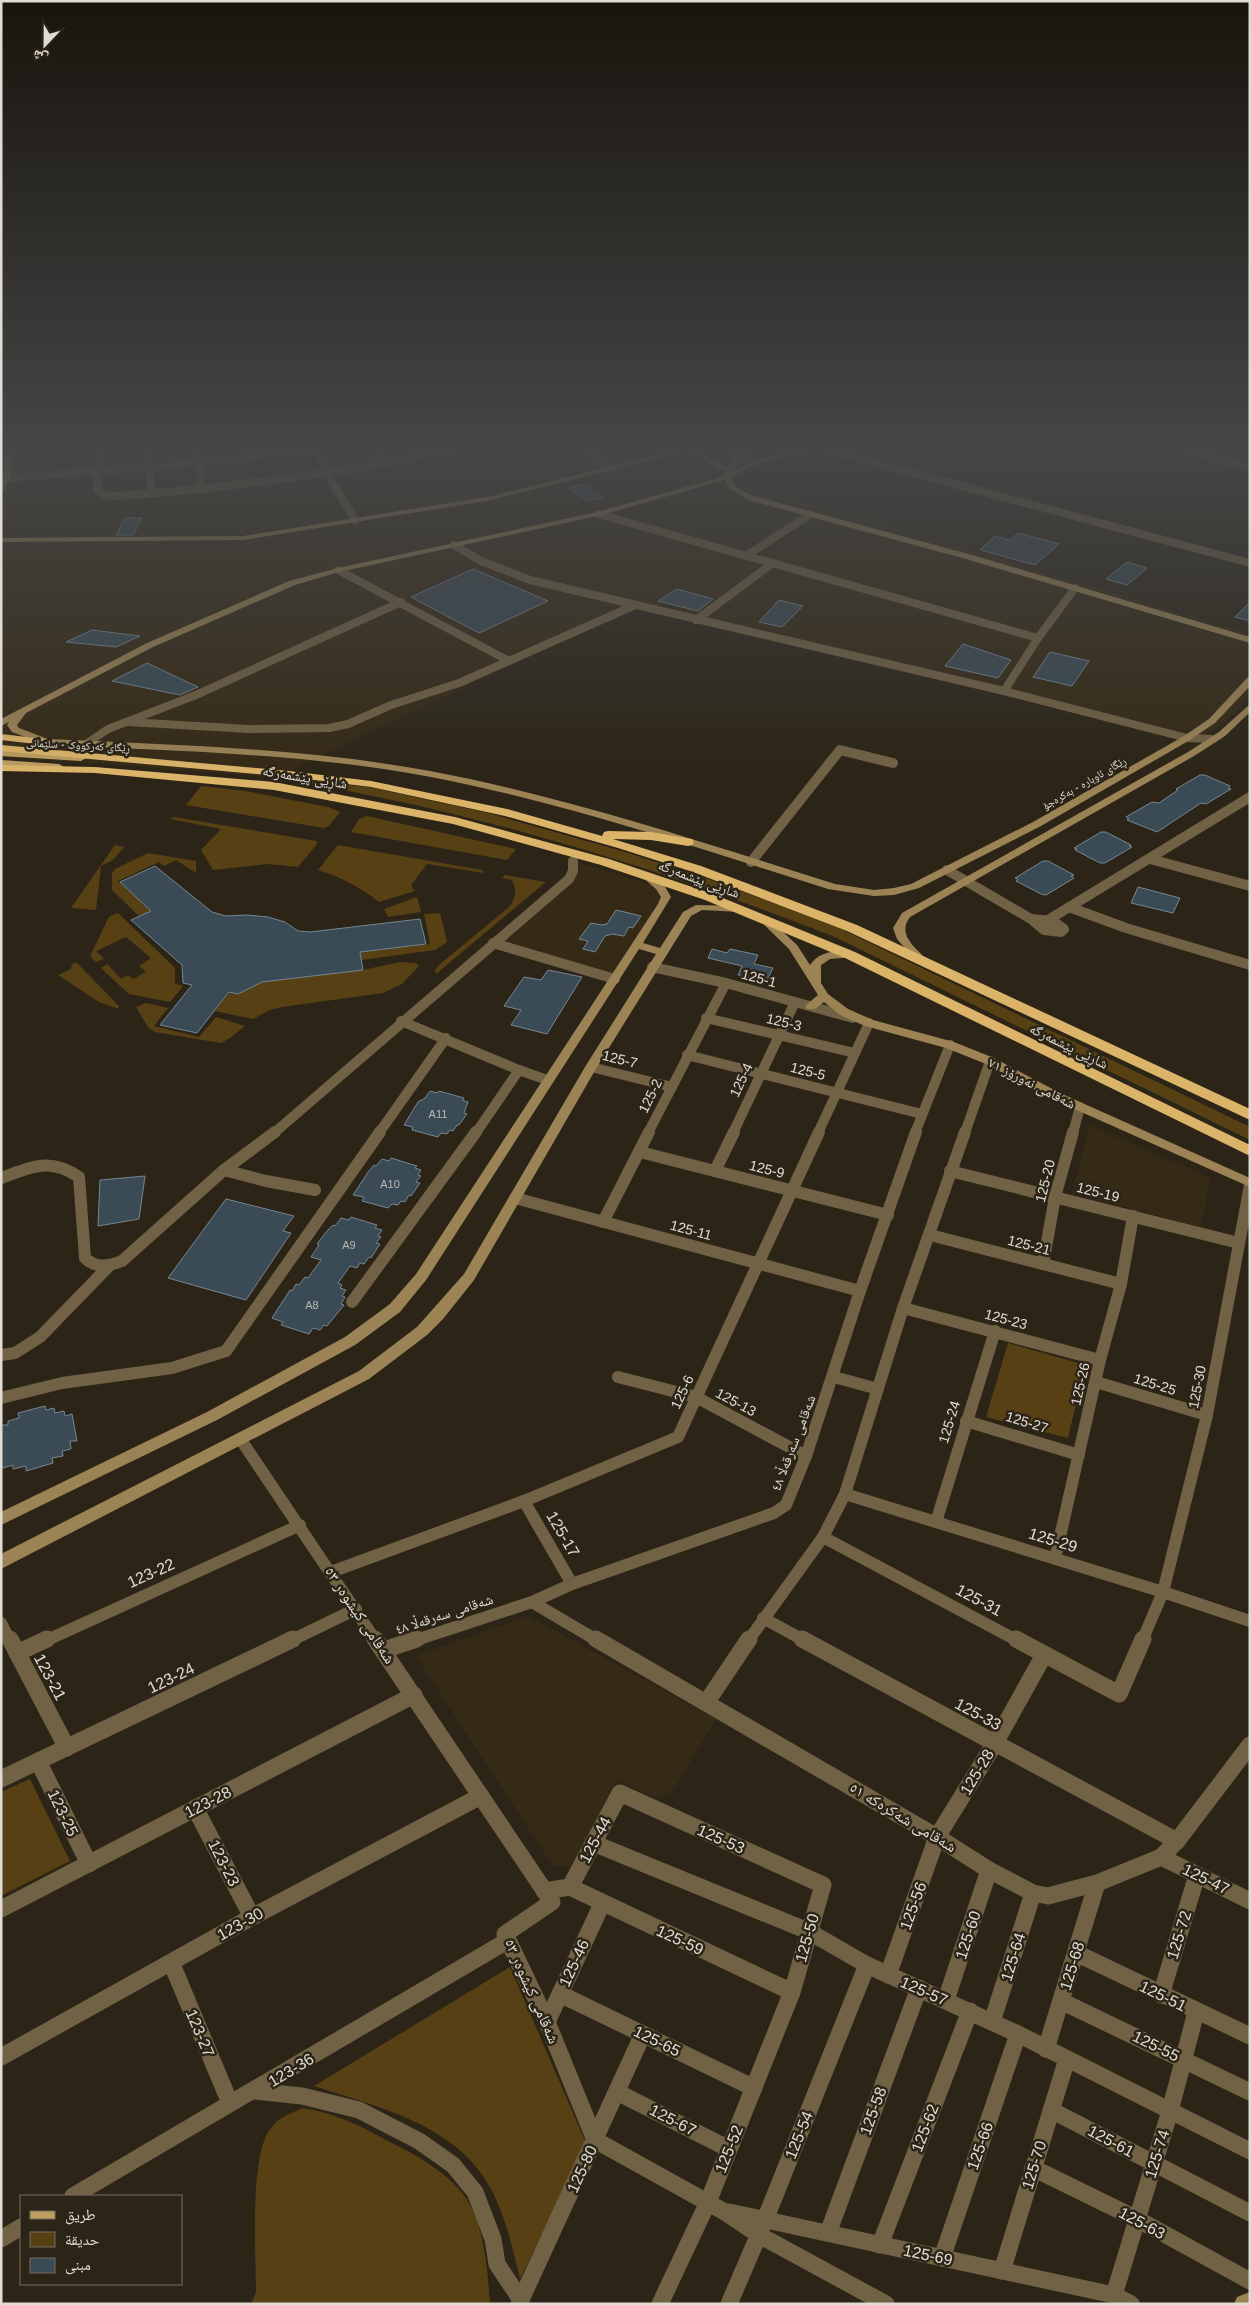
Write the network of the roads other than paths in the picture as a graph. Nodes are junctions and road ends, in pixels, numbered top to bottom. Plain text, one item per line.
1 (400, 557) edge
2 (474, 557) edge
3 (748, 557) edge
4 (960, 557) edge
5 (1226, 557) edge
6 (773, 563) junction
7 (1250, 563) edge
8 (338, 570) junction
9 (1075, 588) junction
10 (401, 602) junction
11 (633, 606) junction
12 (696, 620) junction
13 (1038, 638) junction
14 (1250, 640) edge
15 (509, 661) junction
16 (1250, 680) edge
17 (1004, 691) junction
18 (1250, 707) edge
19 (22, 713) junction
20 (128, 722) junction
21 (1, 723) edge
22 (1204, 727) junction
23 (1217, 736) junction
24 (1, 737) edge
25 (1187, 738) junction
26 (48, 742) junction
27 (86, 744) junction
28 (1, 748) edge
29 (1167, 750) junction
30 (1, 753) edge
31 (1187, 756) junction
32 (154, 762) junction
33 (1, 763) edge
34 (893, 763) dead end
35 (1, 768) edge
36 (95, 770) junction
37 (289, 774) junction
38 (274, 786) junction
39 (1250, 797) edge
40 (579, 833) junction
41 (688, 842) junction
42 (1150, 859) junction
43 (573, 861) junction
44 (751, 862) junction
45 (947, 870) junction
46 (646, 876) junction
47 (968, 882) junction
48 (1250, 886) edge
49 (660, 887) junction
50 (710, 897) junction
51 (1069, 907) junction
52 (740, 909) junction
53 (762, 917) junction
54 (1031, 919) junction
55 (1048, 920) junction
56 (493, 943) junction
57 (637, 945) junction
58 (662, 952) junction
59 (850, 955) junction
60 (922, 960) junction
61 (1250, 965) edge
62 (652, 967) junction
63 (615, 979) junction
64 (726, 984) junction
65 (821, 991) junction
66 (795, 1002) junction
67 (811, 1006) junction
68 (706, 1018) junction
69 (863, 1021) junction
70 (401, 1022) junction
71 (779, 1035) junction
72 (446, 1038) junction
73 (950, 1044) junction
74 (855, 1053) junction
75 (687, 1055) junction
76 (990, 1061) junction
77 (591, 1067) junction
78 (519, 1070) junction
79 (760, 1074) junction
80 (547, 1080) junction
81 (672, 1087) junction
82 (836, 1094) junction
83 (1080, 1107) junction
84 (922, 1114) junction
85 (1250, 1115) edge
86 (1250, 1151) edge
87 (640, 1152) junction
88 (224, 1170) junction
89 (715, 1171) junction
90 (950, 1171) junction
91 (1, 1178) edge
92 (1250, 1184) edge
93 (315, 1190) dead end
94 (792, 1190) junction
95 (1055, 1197) junction
96 (515, 1198) junction
97 (888, 1214) junction
98 (1134, 1216) junction
99 (603, 1222) junction
100 (930, 1235) junction
101 (1239, 1243) junction
102 (758, 1264) junction
103 (1043, 1264) junction
104 (109, 1266) junction
105 (1121, 1284) junction
106 (860, 1291) junction
107 (352, 1302) dead end
108 (903, 1308) junction
109 (995, 1331) junction
110 (1, 1355) edge
111 (1100, 1360) junction
112 (618, 1376) dead end
113 (834, 1377) junction
114 (1096, 1382) junction
115 (878, 1389) junction
116 (696, 1397) junction
117 (1, 1398) edge
118 (1207, 1416) junction
119 (966, 1421) junction
120 (241, 1440) junction
121 (1079, 1455) junction
122 (806, 1456) junction
123 (845, 1494) junction
124 (524, 1501) junction
125 (1, 1519) edge
126 (936, 1522) junction
127 (300, 1525) junction
128 (823, 1537) junction
129 (1055, 1559) junction
130 (1, 1562) edge
131 (331, 1572) junction
132 (572, 1584) junction
133 (1162, 1592) junction
134 (532, 1602) junction
135 (356, 1609) junction
136 (763, 1618) junction
137 (1250, 1621) edge
138 (1, 1623) edge
139 (384, 1650) junction
140 (17, 1653) junction
141 (1044, 1655) junction
142 (1119, 1694) joint
143 (414, 1695) junction
144 (706, 1703) junction
145 (995, 1743) junction
146 (1250, 1745) edge
147 (67, 1748) junction
148 (38, 1762) junction
149 (1, 1779) edge
150 (620, 1793) joint
151 (481, 1796) junction
152 (196, 1808) junction
153 (938, 1837) junction
154 (1177, 1841) junction
155 (593, 1843) junction
156 (1161, 1857) junction
157 (89, 1864) junction
158 (989, 1870) junction
159 (1196, 1874) junction
160 (1097, 1883) junction
161 (823, 1885) joint
162 (570, 1888) junction
163 (544, 1891) junction
164 (1033, 1893) junction
165 (1250, 1901) edge
166 (602, 1904) junction
167 (1, 1909) edge
168 (252, 1917) junction
169 (808, 1931) junction
170 (507, 1942) junction
171 (1076, 1953) junction
172 (171, 1962) junction
173 (867, 1965) junction
174 (888, 1974) junction
175 (918, 1988) junction
176 (792, 1992) junction
177 (560, 1994) junction
178 (1161, 1995) junction
179 (946, 2000) junction
180 (1061, 2001) junction
181 (970, 2011) junction
182 (1196, 2012) junction
183 (547, 2022) junction
184 (992, 2022) junction
185 (643, 2034) junction
186 (1018, 2034) junction
187 (1250, 2036) edge
188 (1046, 2049) junction
189 (1, 2057) edge
190 (1067, 2059) junction
191 (1184, 2060) junction
192 (754, 2088) junction
193 (254, 2091) junction
194 (617, 2092) junction
195 (1250, 2092) edge
196 (230, 2103) junction
197 (1051, 2110) junction
198 (1170, 2111) junction
199 (595, 2140) junction
200 (729, 2149) junction
201 (1250, 2151) edge
202 (1154, 2163) junction
203 (1033, 2168) junction
204 (75, 2195) edge
205 (715, 2207) junction
206 (1250, 2214) edge
207 (1137, 2219) junction
208 (20, 2228) edge
209 (762, 2228) junction
210 (828, 2234) junction
211 (1, 2239) edge
212 (880, 2245) junction
213 (942, 2258) junction
214 (1002, 2271) junction
215 (1250, 2281) edge
216 (1114, 2295) junction
217 (520, 2302) edge
218 (1250, 2303) edge
219 (660, 2304) edge
220 (729, 2304) edge
221 (886, 2304) edge
222 (1131, 2304) edge
223 (1244, 2304) edge

1 - 8 street
2 - 11 street
3 - 6 street
4 - 9 street
5 - 7 street
6 - 12 street
6 - 13 street
8 - 10 street
8 - 19 street
9 - 13 street
9 - 14 street
10 - 15 street
10 - 20 street
11 - 12 street
11 - 15 street
12 - 17 street
13 - 17 street
15 - 20 street
16 - 22 street, ڕێگای ئاوبارە - بەکرەجۆ
17 - 25 street
18 - 23 street
19 - 21 street
19 - 26 street, ڕێگای ئاوبارە - بەکرەجۆ
20 - 27 street
22 - 23 street
22 - 25 street, ڕێگای ئاوبارە - بەکرەجۆ
23 - 25 street
23 - 31 street
24 - 26 highway
25 - 29 street, ڕێگای ئاوبارە - بەکرەجۆ
25 - 31 street
26 - 27 street, ڕێگای ئاوبارە - بەکرەجۆ
26 - 37 highway
27 - 41 street, ڕێگای ئاوبارە - بەکرەجۆ
28 - 32 highway, شاڕێی پێشمەرگە
29 - 31 street
29 - 45 street, ڕێگای ئاوبارە - بەکرەجۆ
30 - 32 main road, ڕێگای کەرکووک - سلێمانی
31 - 47 street
32 - 37 highway, شاڕێی پێشمەرگە
33 - 36 main road
34 - 44 street
35 - 36 highway, شاڕێی پێشمەرگە
36 - 38 highway, شاڕێی پێشمەرگە
37 - 40 highway, شاڕێی پێشمەرگە
38 - 43 highway
38 - 46 highway, شاڕێی پێشمەرگە
39 - 42 street
40 - 41 highway
40 - 60 highway, شاڕێی پێشمەرگە
41 - 44 street, ڕێگای ئاوبارە - بەکرەجۆ
42 - 48 street
42 - 51 street
43 - 49 highway
43 - 56 street
44 - 45 street, ڕێگای ئاوبارە - بەکرەجۆ
45 - 47 street
46 - 49 street
46 - 50 highway, شاڕێی پێشمەرگە
47 - 54 street
47 - 60 street
49 - 50 highway
49 - 57 street
50 - 52 highway, شاڕێی پێشمەرگە
51 - 55 street
51 - 61 street
52 - 53 highway, شاڕێی پێشمەرگە
52 - 58 street
53 - 59 highway, شاڕێی پێشمەرگە
53 - 65 street, شەقامی نەورۆز ٧١
54 - 55 street
54 - 55 street
56 - 63 street
56 - 70 street
57 - 58 street
57 - 63 street
58 - 62 street
59 - 65 street
59 - 86 highway, شاڕێی پێشمەرگە
60 - 85 highway, شاڕێی پێشمەرگە
62 - 64 street, 125-1
62 - 77 street
63 - 80 street
64 - 66 street, 125-1
64 - 68 street, 125-2
65 - 67 street
65 - 69 street, شەقامی نەورۆز ٧١
66 - 67 street, 125-1
66 - 71 street, 125-4
67 - 69 street, 125-1
68 - 71 street, 125-3
68 - 75 street, 125-2
69 - 73 street, شەقامی نەورۆز ٧١
69 - 74 street, 125-6
70 - 72 street
70 - 88 street
71 - 74 street, 125-3
71 - 79 street, 125-4
72 - 78 street
72 - 117 street
73 - 76 street, شەقامی نەورۆز ٧١
73 - 84 street, شەقامی سەرقەڵا ٤٨
74 - 82 street, 125-6
75 - 79 street, 125-5
75 - 81 street, 125-2
76 - 83 street, شەقامی نەورۆز ٧١
76 - 90 street
77 - 81 street, 125-7
77 - 96 street
78 - 80 street
78 - 107 street
79 - 82 street, 125-5
79 - 89 street, 125-4
80 - 125 street
81 - 87 street, 125-2
82 - 84 street, 125-5
82 - 94 street, 125-6
83 - 92 street, شەقامی نەورۆز ٧١
83 - 95 street, 125-20
84 - 97 street, شەقامی سەرقەڵا ٤٨
87 - 89 street, 125-9
87 - 99 street, 125-2
88 - 93 street
88 - 104 street
89 - 94 street, 125-9
90 - 95 street, 125-19
90 - 100 street
91 - 104 street
92 - 101 street, 125-30
94 - 97 street, 125-9
94 - 102 street, 125-6
95 - 98 street, 125-19
95 - 103 street, 125-20
96 - 99 street, 125-11
96 - 120 street
97 - 106 street, شەقامی سەرقەڵا ٤٨
98 - 101 street, 125-19
98 - 105 street, 125-26
99 - 102 street, 125-11
100 - 103 street, 125-21
100 - 108 street
101 - 118 street, 125-30
102 - 106 street, 125-11
102 - 116 street, 125-6
103 - 105 street, 125-21
104 - 110 street
105 - 111 street, 125-26
106 - 113 street, شەقامی سەرقەڵا ٤٨
108 - 109 street, 125-23
108 - 115 street
109 - 111 street, 125-23
109 - 119 street, 125-24
111 - 114 street, 125-26
112 - 116 street, 125-13
113 - 115 street
113 - 122 street, شەقامی سەرقەڵا ٤٨
114 - 118 street, 125-25
114 - 121 street, 125-26
115 - 123 street
116 - 122 street, 125-13
116 - 124 street, 125-6
118 - 133 street, 125-30
119 - 121 street, 125-27
119 - 126 street, 125-24
120 - 127 street, شەقامی کیشوەر ٥٣
120 - 130 street
121 - 129 street, 125-26
122 - 132 street, شەقامی سەرقەڵا ٤٨
123 - 126 street, 125-29
123 - 128 street
124 - 131 street, 125-6
124 - 132 street, 125-17
126 - 129 street, 125-29
127 - 131 street, شەقامی کیشوەر ٥٣
127 - 140 street, 123-22
128 - 136 street
128 - 141 street, 125-31
129 - 133 street, 125-29
131 - 135 street, شەقامی کیشوەر ٥٣
132 - 134 street, شەقامی سەرقەڵا ٤٨
133 - 137 street, 125-29
133 - 142 street, 125-30
134 - 139 street, شەقامی سەرقەڵا ٤٨
134 - 144 street, شەقامی شەکرەکە ٥١
135 - 139 street, شەقامی کیشوەر ٥٣
135 - 147 street, 123-24
136 - 144 street
136 - 145 street, 125-33
138 - 140 street, 123-21
139 - 143 street, شەقامی کیشوەر ٥٣
140 - 147 street, 123-21
141 - 142 street, 125-31
141 - 145 street, 125-28
143 - 151 street, شەقامی کیشوەر ٥٣
143 - 152 street, 123-28
144 - 153 street, شەقامی شەکرەکە ٥١
145 - 153 street, 125-28
145 - 154 street, 125-33
146 - 154 street, شەقامی شەکرەکە ٥١
147 - 148 street, 123-24
148 - 149 street, 123-24
148 - 157 street, 123-25
150 - 155 street, 125-44
150 - 161 street, 125-53
151 - 163 street, شەقامی کیشوەر ٥٣
151 - 168 street, 123-30
152 - 157 street, 123-28
152 - 168 street, 123-23
153 - 158 street, شەقامی شەکرەکە ٥١
153 - 174 street, 125-56
154 - 156 street, شەقامی شەکرەکە ٥١
155 - 162 street, 125-44
155 - 169 street, 125-57
156 - 159 street, 125-47
156 - 160 street, شەقامی شەکرەکە ٥١
157 - 167 street, 123-28
158 - 164 street, شەقامی شەکرەکە ٥١
158 - 179 street, 125-60
159 - 165 street, 125-47
159 - 178 street, 125-72
160 - 164 street, شەقامی شەکرەکە ٥١
160 - 171 street, 125-68
161 - 169 street, 125-50
162 - 163 street
162 - 166 street, 125-59
163 - 170 street, شەقامی کیشوەر ٥٣
164 - 184 street, 125-64
166 - 176 street, 125-59
166 - 177 street, 125-46
168 - 172 street, 123-30
169 - 173 street, 125-57
169 - 176 street, 125-50
170 - 183 street, شەقامی کیشوەر ٥٣
170 - 193 street, 123-36
171 - 178 street, 125-51
171 - 180 street, 125-68
172 - 189 street, 123-30
172 - 196 street, 123-27
173 - 174 street, 125-57
173 - 209 street, 125-54
174 - 175 street, 125-57
175 - 179 street, 125-57
175 - 210 street, 125-58
176 - 192 street, 125-52
177 - 183 street, 125-46
177 - 185 street, 125-65
178 - 182 street, 125-51
179 - 181 street, 125-57
180 - 188 street, 125-68
180 - 191 street, 125-55
181 - 184 street, 125-57
181 - 212 street, 125-62
182 - 187 street, 125-51
182 - 191 street, 125-74
183 - 199 street, شەقامی کیشوەر ٥٣
184 - 186 street, 125-57
185 - 192 street, 125-65
185 - 194 street, 125-80
186 - 188 street, 125-57
186 - 213 street, 125-66
188 - 190 street, 125-57
190 - 197 street, 125-70
190 - 198 street, 125-57
191 - 195 street, 125-55
191 - 198 street, 125-74
192 - 200 street, 125-52
193 - 196 street, 123-36
193 - 217 street
194 - 199 street, 125-80
194 - 200 street, 125-67
196 - 204 street, 123-36
197 - 202 street, 125-61
197 - 203 street, 125-70
198 - 201 street, 125-57
198 - 202 street, 125-74
199 - 205 street
199 - 217 street, 125-80
200 - 205 street, 125-52
202 - 206 street, 125-61
202 - 207 street, 125-74
203 - 207 street, 125-63
203 - 214 street, 125-70
205 - 209 street, 125-69
205 - 219 street, 125-52
207 - 215 street, 125-63
207 - 216 street, 125-74
208 - 211 street
209 - 210 street, 125-69
209 - 220 street, 125-54
209 - 221 street
210 - 212 street, 125-69
212 - 213 street, 125-69
213 - 214 street, 125-69
214 - 216 street, 125-69
216 - 222 street, 125-69
218 - 223 street

